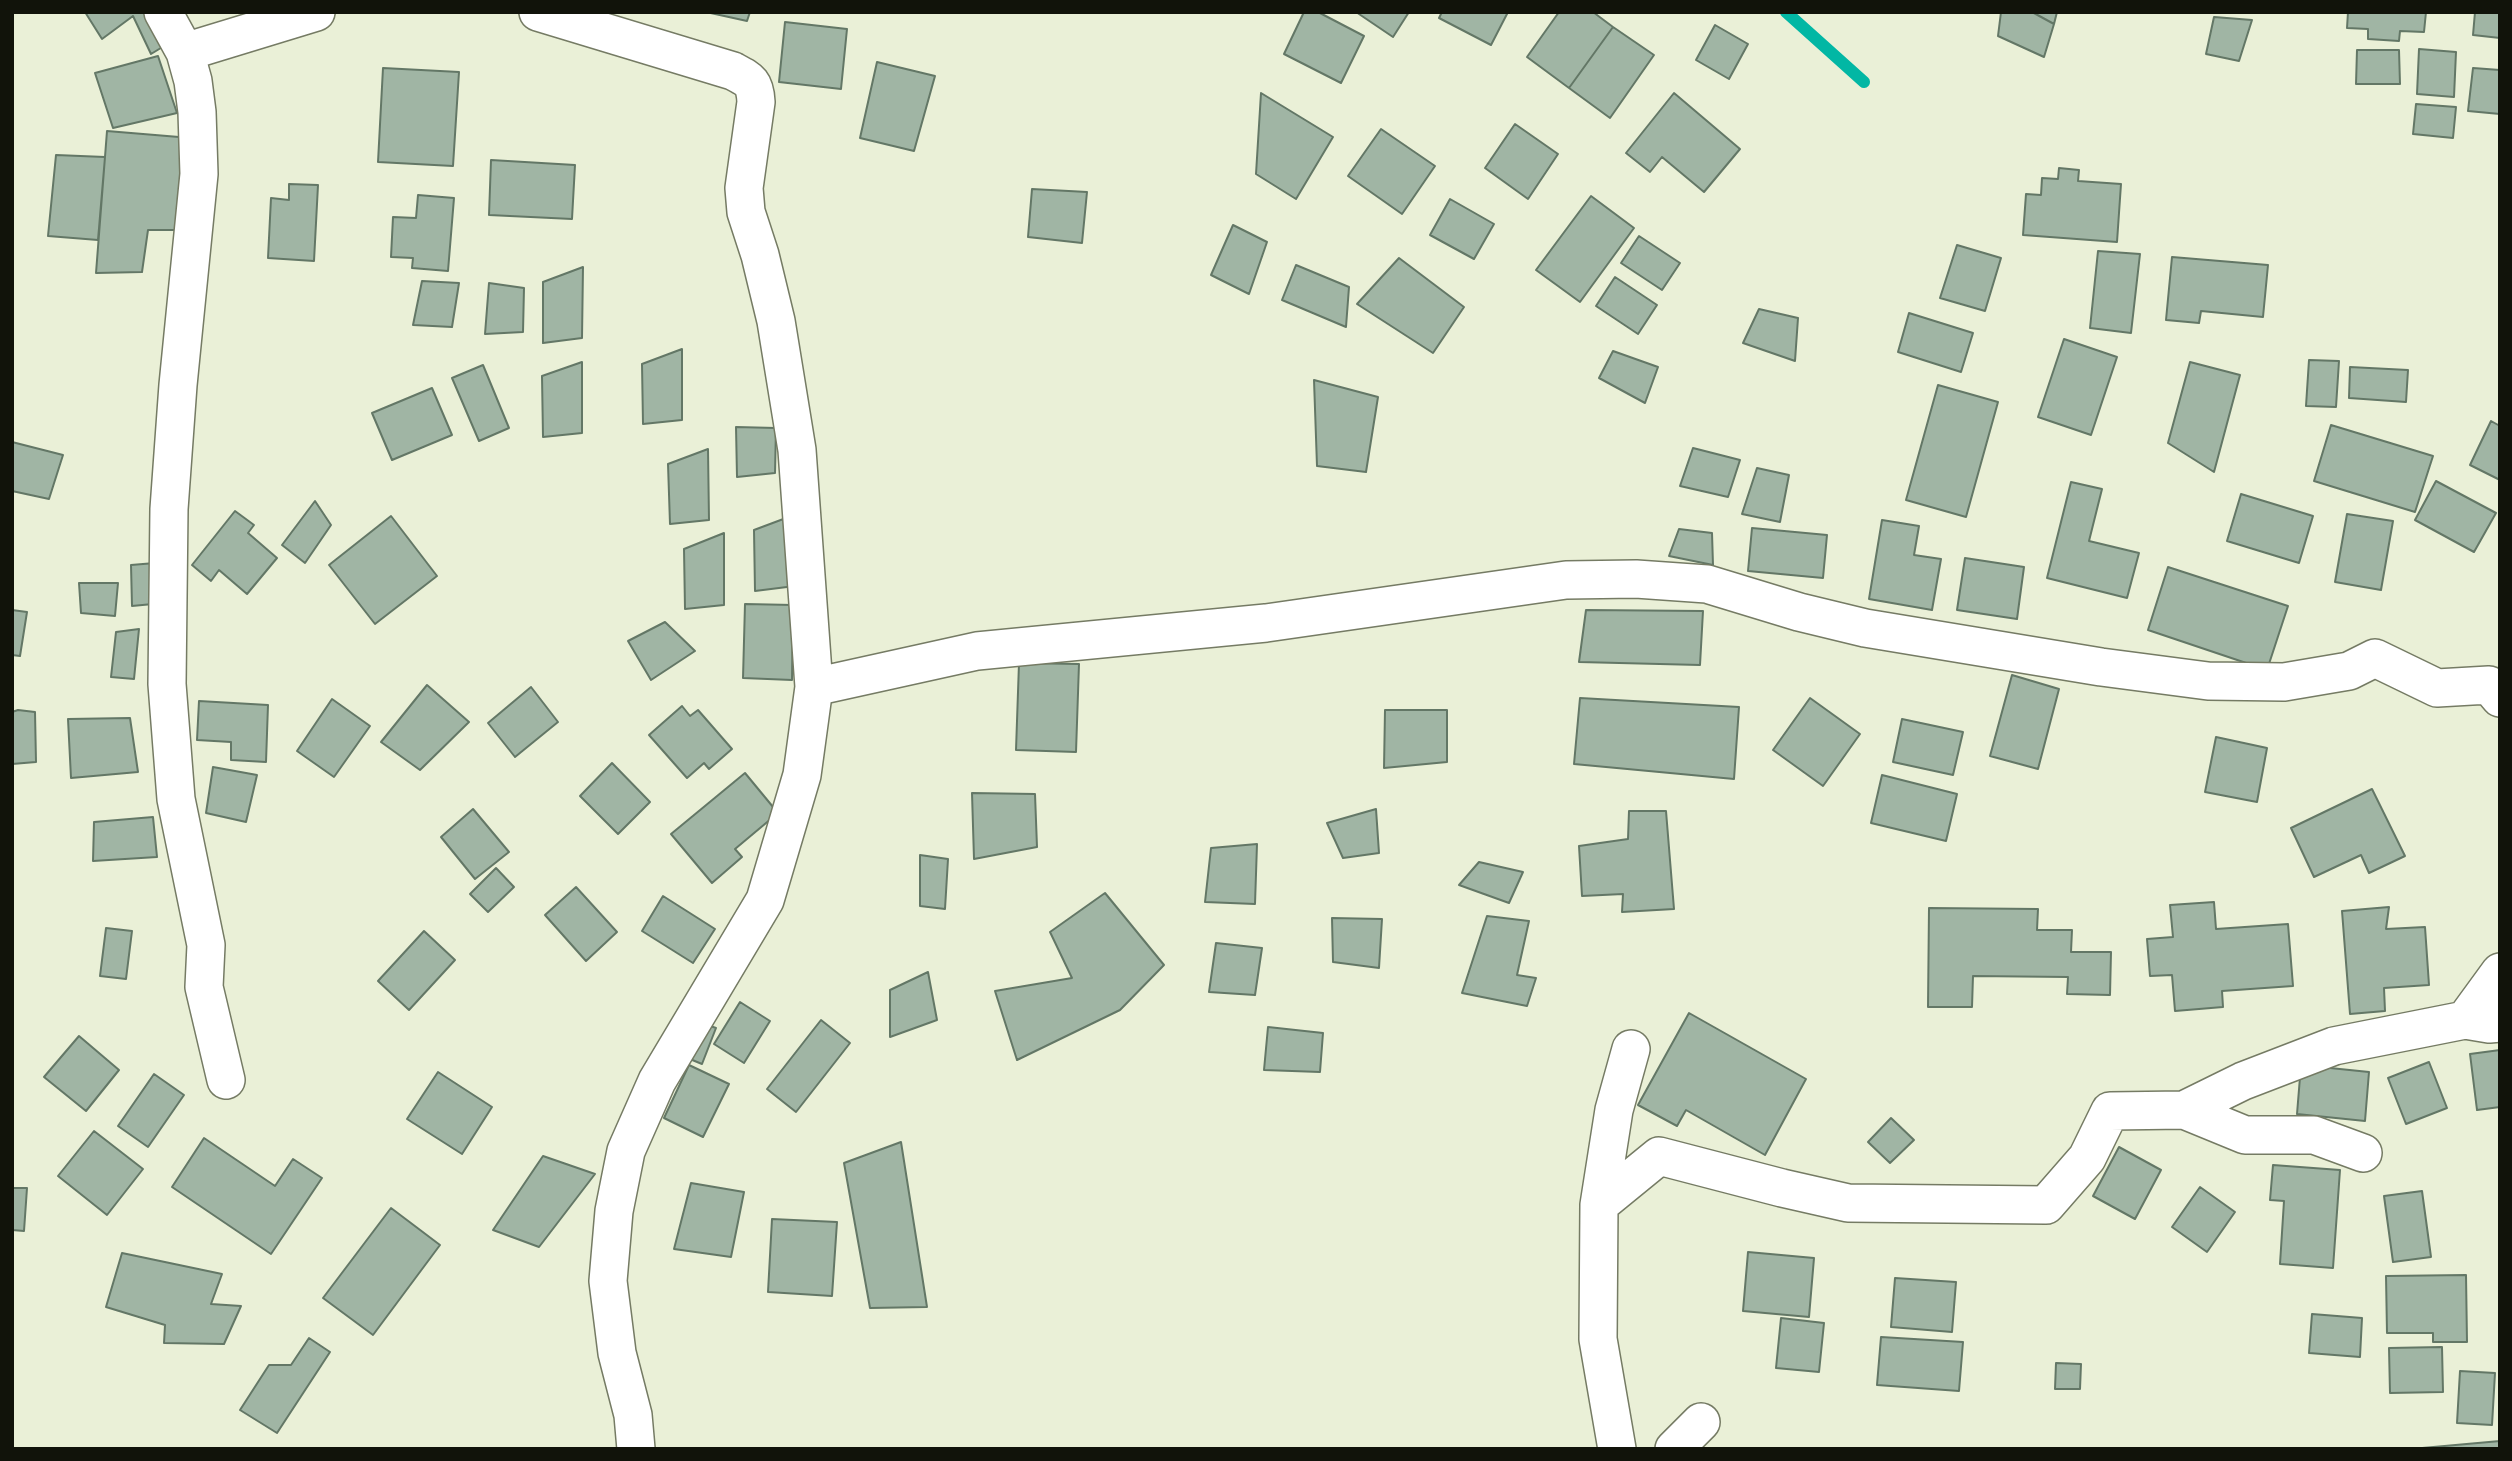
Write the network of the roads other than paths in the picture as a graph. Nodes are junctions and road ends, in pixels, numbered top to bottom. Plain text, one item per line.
1 (163, 12) edge
2 (316, 12) edge
3 (538, 12) edge
4 (185, 52) junction
5 (814, 687) junction
6 (2500, 698) edge
7 (2500, 972) edge
8 (2482, 1022) edge
9 (1631, 1049) dead end
10 (226, 1080) dead end
11 (2184, 1110) junction
12 (2363, 1153) dead end
13 (1599, 1205) junction
14 (1701, 1422) dead end
15 (636, 1449) edge
16 (1617, 1449) edge
17 (1674, 1449) edge

1 - 4 street
2 - 4 street
3 - 5 street
4 - 10 street
5 - 6 street
5 - 15 street
7 - 8 street
8 - 11 street
9 - 13 street
11 - 12 street
11 - 13 street
13 - 16 street
14 - 17 street

